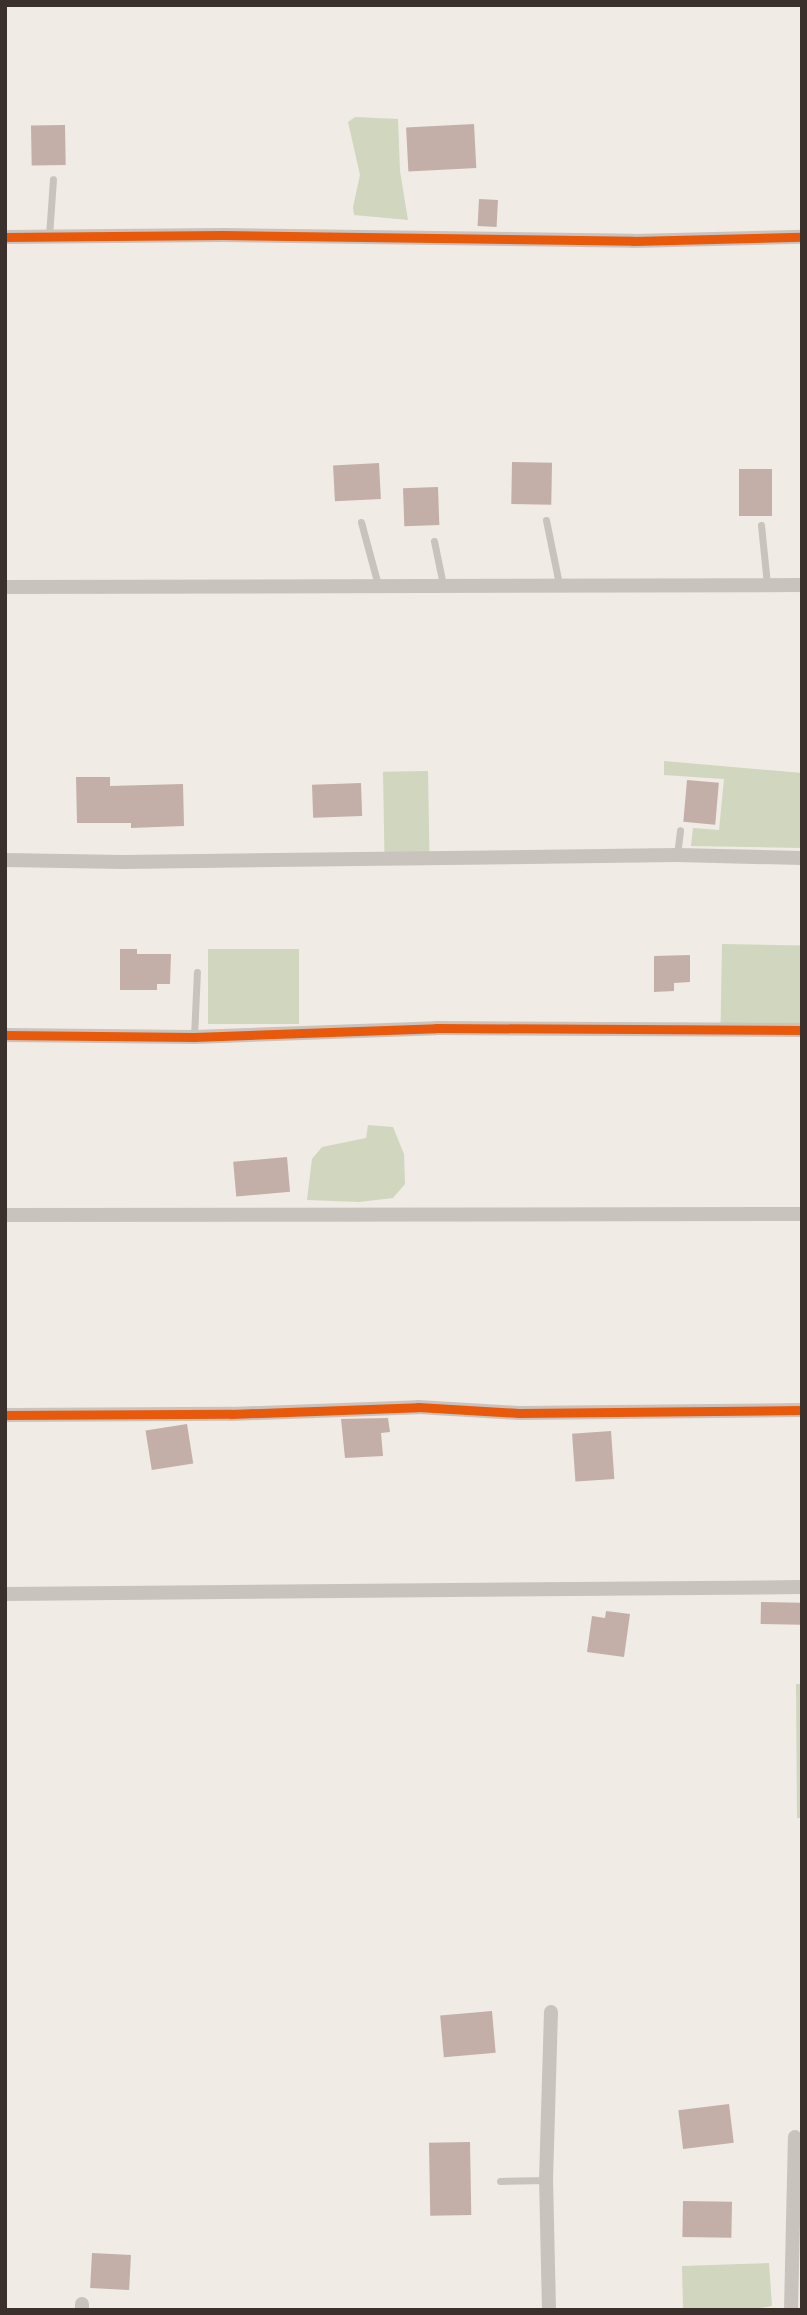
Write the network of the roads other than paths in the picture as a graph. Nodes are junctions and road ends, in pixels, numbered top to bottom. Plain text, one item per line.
1 (53, 179) dead end
2 (5, 237) edge
3 (49, 237) junction
4 (802, 237) edge
5 (546, 520) dead end
6 (361, 522) dead end
7 (761, 525) dead end
8 (434, 541) dead end
9 (559, 584) junction
10 (767, 584) junction
11 (378, 585) junction
12 (443, 585) junction
13 (802, 585) edge
14 (5, 587) edge
15 (680, 830) dead end
16 (677, 856) junction
17 (802, 858) edge
18 (5, 860) edge
19 (197, 972) dead end
20 (802, 1030) edge
21 (5, 1035) edge
22 (194, 1037) junction
23 (5, 1214) edge
24 (802, 1214) edge
25 (802, 1410) edge
26 (5, 1415) edge
27 (802, 1587) edge
28 (5, 1594) edge
29 (551, 2012) dead end
30 (795, 2137) dead end
31 (546, 2180) junction
32 (500, 2181) dead end
33 (549, 2310) edge
34 (791, 2310) edge

1 - 3 lane
2 - 3 street
3 - 4 street
5 - 9 lane
6 - 11 lane
7 - 10 lane
8 - 12 lane
9 - 10 street
9 - 12 street
10 - 13 street
11 - 12 street
11 - 14 street
15 - 16 lane
16 - 17 street
16 - 18 street
19 - 22 lane
20 - 22 street
21 - 22 street
23 - 24 street
25 - 26 street
27 - 28 street
29 - 31 street
30 - 34 street
31 - 32 lane
31 - 33 street

